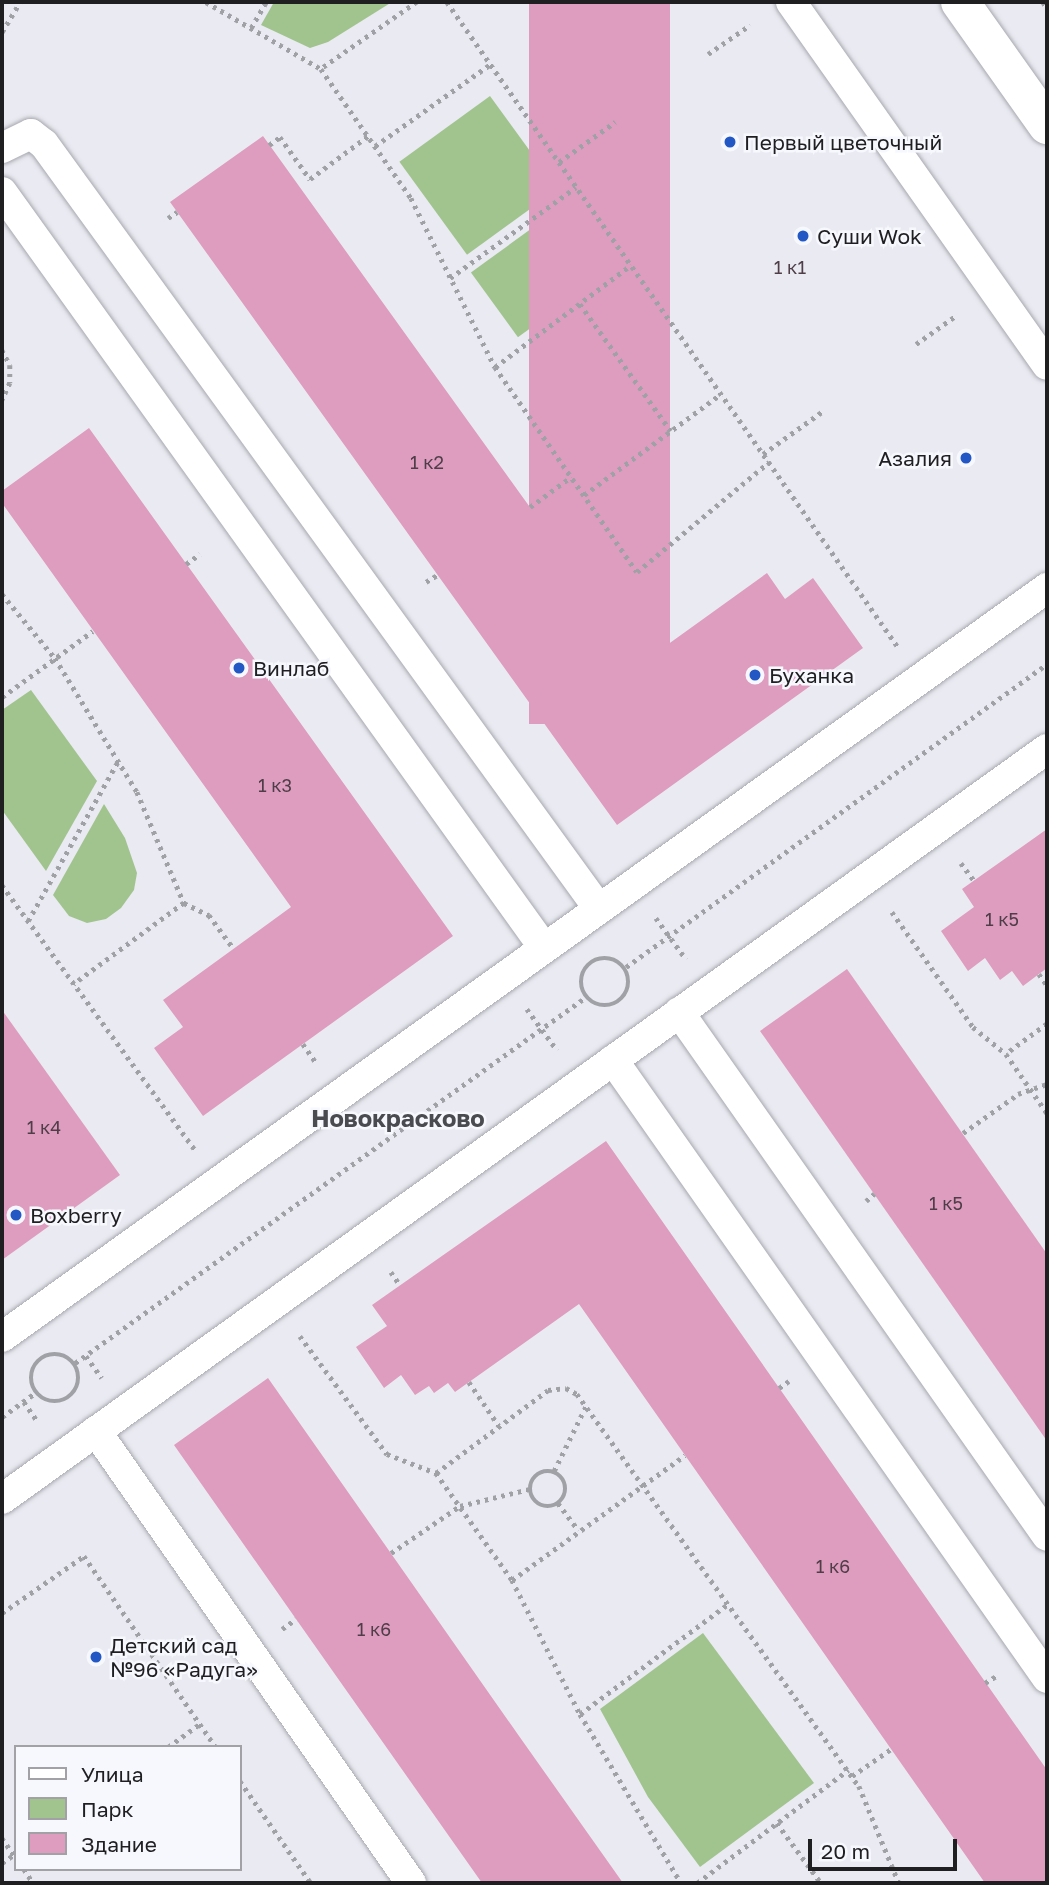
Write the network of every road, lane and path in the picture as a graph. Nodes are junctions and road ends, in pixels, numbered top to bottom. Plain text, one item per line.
1 (20, 2) edge
2 (206, 2) edge
3 (266, 2) edge
4 (417, 2) edge
5 (447, 2) edge
6 (791, 2) edge
7 (960, 2) edge
8 (1043, 2) edge
9 (1047, 8) edge
10 (750, 25) dead end
11 (251, 28) junction
12 (2, 32) edge
13 (708, 54) dead end
14 (491, 64) junction
15 (321, 69) junction
16 (615, 122) dead end
17 (1047, 125) edge
18 (368, 136) junction
19 (3, 145) edge
20 (269, 145) dead end
21 (375, 146) junction
22 (559, 162) junction
23 (576, 187) junction
24 (2, 192) edge
25 (177, 212) dead end
26 (168, 218) dead end
27 (631, 265) junction
28 (450, 278) junction
29 (580, 304) junction
30 (957, 315) dead end
31 (916, 344) dead end
32 (2, 350) edge
33 (1047, 365) edge
34 (495, 367) junction
35 (721, 394) junction
36 (2, 400) edge
37 (823, 411) dead end
38 (671, 430) junction
39 (763, 454) junction
40 (769, 462) junction
41 (571, 477) junction
42 (584, 495) junction
43 (530, 507) dead end
44 (200, 554) dead end
45 (186, 564) dead end
46 (437, 575) dead end
47 (426, 582) dead end
48 (1047, 587) edge
49 (2, 594) edge
50 (93, 631) dead end
51 (899, 648) dead end
52 (55, 658) junction
53 (1047, 664) edge
54 (2, 697) edge
55 (1047, 749) edge
56 (118, 761) junction
57 (961, 863) dead end
58 (974, 880) dead end
59 (2, 885) edge
60 (184, 903) junction
61 (599, 909) junction
62 (892, 912) dead end
63 (654, 916) dead end
64 (28, 921) junction
65 (669, 936) junction
66 (544, 948) junction
67 (234, 949) dead end
68 (626, 967) junction
69 (692, 968) dead end
70 (1039, 974) dead end
71 (74, 984) junction
72 (1047, 985) edge
73 (586, 997) junction
74 (521, 999) dead end
75 (679, 1013) junction
76 (1047, 1024) edge
77 (541, 1028) junction
78 (303, 1044) dead end
79 (1006, 1054) junction
80 (563, 1058) dead end
81 (613, 1060) junction
82 (317, 1064) dead end
83 (1047, 1084) edge
84 (1029, 1087) junction
85 (1047, 1113) edge
86 (962, 1133) dead end
87 (196, 1151) dead end
88 (874, 1194) dead end
89 (866, 1201) dead end
90 (390, 1271) dead end
91 (400, 1285) dead end
92 (300, 1336) dead end
93 (2, 1337) edge
94 (75, 1363) junction
95 (469, 1382) dead end
96 (35, 1393) junction
97 (586, 1406) junction
98 (2, 1417) edge
99 (499, 1426) junction
100 (96, 1431) junction
101 (685, 1455) dead end
102 (554, 1471) junction
103 (436, 1473) junction
104 (641, 1483) junction
105 (530, 1489) junction
106 (2, 1499) edge
107 (558, 1503) junction
108 (460, 1506) junction
109 (578, 1530) junction
110 (1047, 1536) edge
111 (391, 1553) dead end
112 (512, 1580) junction
113 (728, 1604) junction
114 (2, 1613) edge
115 (296, 1619) dead end
116 (282, 1629) dead end
117 (1047, 1678) edge
118 (580, 1714) junction
119 (200, 1724) junction
120 (171, 1745) edge
121 (215, 1745) edge
122 (891, 1749) dead end
123 (848, 1770) junction
124 (852, 1776) junction
125 (242, 1784) edge
126 (777, 1823) junction
127 (2, 1838) edge
128 (14, 1854) edge
129 (311, 1883) edge
130 (411, 1883) edge
131 (681, 1883) edge
132 (697, 1883) edge
133 (821, 1883) edge
134 (899, 1883) edge

1 - 12 path
2 - 11 path
3 - 11 path
4 - 15 path
5 - 14 path
6 - 33 lane
7 - 17 main road
8 - 9 path
10 - 13 path
11 - 15 path
14 - 21 path
14 - 22 path
15 - 18 path
16 - 22 path
18 - 20 path
18 - 21 path
19 - 61 lane
21 - 28 path
22 - 23 path
23 - 27 path
23 - 28 path
24 - 66 lane
25 - 26 path
27 - 29 path
27 - 35 path
28 - 34 path
29 - 34 path
29 - 38 path
30 - 31 path
32 - 36 path
34 - 41 path
35 - 38 path
35 - 39 path
37 - 39 path
38 - 42 path
39 - 40 path
40 - 42 path
40 - 51 path
41 - 42 path
41 - 43 path
44 - 45 path
46 - 47 path
48 - 61 lane
49 - 52 path
50 - 52 path
52 - 54 path
52 - 56 path
53 - 65 path
55 - 75 lane
56 - 60 path
56 - 64 path
57 - 58 path
59 - 64 path
60 - 67 path
60 - 71 path
61 - 66 lane
62 - 79 path
63 - 65 path
64 - 71 path
65 - 68 path
65 - 69 path
66 - 93 lane
68 - 73 path
68 - 73 path
70 - 72 path
71 - 87 path
73 - 77 path
74 - 77 path
75 - 81 lane
75 - 110 lane
76 - 79 path
77 - 80 path
77 - 94 path
78 - 82 path
79 - 84 path
81 - 100 lane
81 - 117 lane
83 - 84 path
84 - 85 path
84 - 86 path
88 - 89 path
90 - 91 path
92 - 103 path
94 - 96 path
94 - 96 path
95 - 99 path
96 - 98 path
97 - 99 path
97 - 102 path
97 - 104 path
99 - 103 path
100 - 106 lane
100 - 130 lane
101 - 104 path
102 - 105 path
102 - 107 path
103 - 108 path
104 - 109 path
104 - 113 path
105 - 107 path
105 - 108 path
107 - 109 path
108 - 111 path
108 - 112 path
109 - 112 path
112 - 118 path
113 - 118 path
113 - 123 path
114 - 119 path
115 - 116 path
118 - 131 path
119 - 120 path
119 - 121 path
122 - 124 path
123 - 124 path
123 - 126 path
124 - 134 path
125 - 129 path
126 - 132 path
126 - 133 path
127 - 128 path

